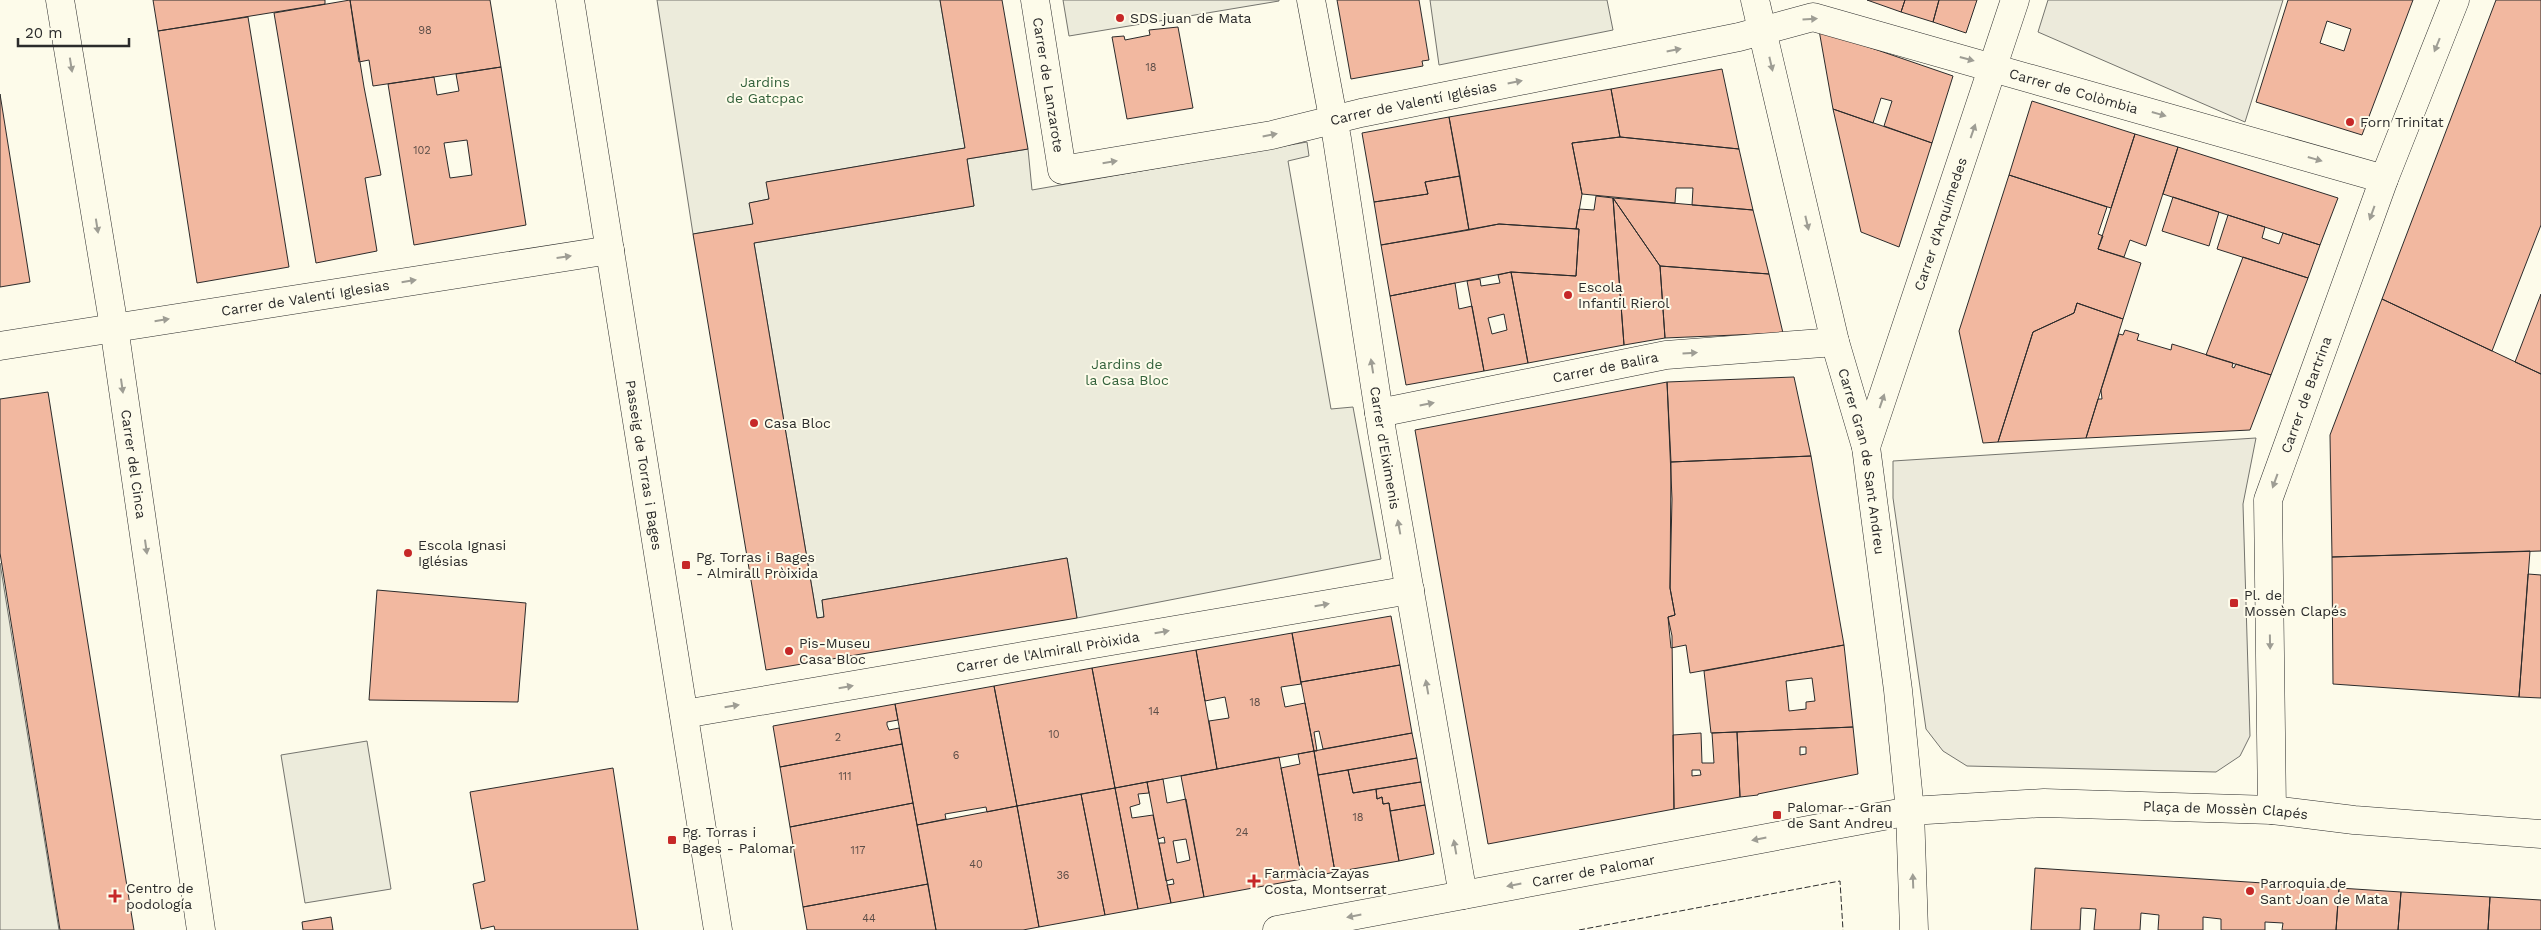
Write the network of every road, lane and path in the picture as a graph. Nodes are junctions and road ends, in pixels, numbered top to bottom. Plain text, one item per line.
1 (60, 0) edge
2 (570, 0) edge
3 (1035, 0) edge
4 (1312, 0) edge
5 (1755, 0) edge
6 (2015, 0) edge
7 (2456, 0) edge
8 (1763, 29) junction
9 (1994, 67) junction
10 (1333, 122) junction
11 (1062, 170) joint
12 (2384, 179) junction
13 (610, 250) junction
14 (114, 328) junction
15 (1835, 342) junction
16 (0, 346) edge
17 (1379, 413) junction
18 (1866, 448) junction
19 (1410, 590) junction
20 (684, 714) junction
21 (2272, 810) junction
22 (1910, 811) junction
23 (2541, 834) edge
24 (1463, 895) junction
25 (201, 930) edge
26 (718, 930) edge
27 (1277, 930) edge
28 (1914, 930) edge

1 -> 14 street, Carrer del Cinca
2 - 13 street, Passeig de Torras i Bages
3 - 11 street, Carrer de Lanzarote
4 - 10 street, Carrer d'Eiximenis
5 - 8 street, Carrer Gran de Sant Andreu
6 - 9 street, Carrer d'Arquímedes
7 -> 12 street, Carrer de Bartrina
8 -> 9 street, Carrer de Colòmbia
10 -> 8 street, Carrer de Valentí Iglésias
8 -> 15 street, Carrer Gran de Sant Andreu
9 -> 12 street, Carrer de Colòmbia
18 -> 9 street, Carrer d'Arquímedes
11 -> 10 street, Carrer de Valentí Iglésias
17 -> 10 street, Carrer d'Eiximenis
12 -> 21 street, Carrer de Bartrina
14 -> 13 street, Carrer de Valentí Iglesias
13 - 20 street, Passeig de Torras i Bages
14 - 16 street, Carrer de Valentí Iglesias
14 -> 25 street, Carrer del Cinca
17 -> 15 street, Carrer de Balira
15 - 18 street, Carrer Gran de Sant Andreu
19 -> 17 street, Carrer d'Eiximenis
18 - 22 street, Carrer Gran de Sant Andreu
20 -> 19 street, Carrer de l'Almirall Pròixida
24 -> 19 street, Carrer d'Eiximenis
20 - 26 street, Passeig de Torras i Bages
21 - 22 street, Plaça de Mossèn Clapés
21 - 23 street, Plaça de Mossèn Clapés
22 -> 24 street, Carrer de Palomar
28 -> 22 street, Carrer Gran de Sant Andreu
24 -> 27 street, Carrer de Palomar

